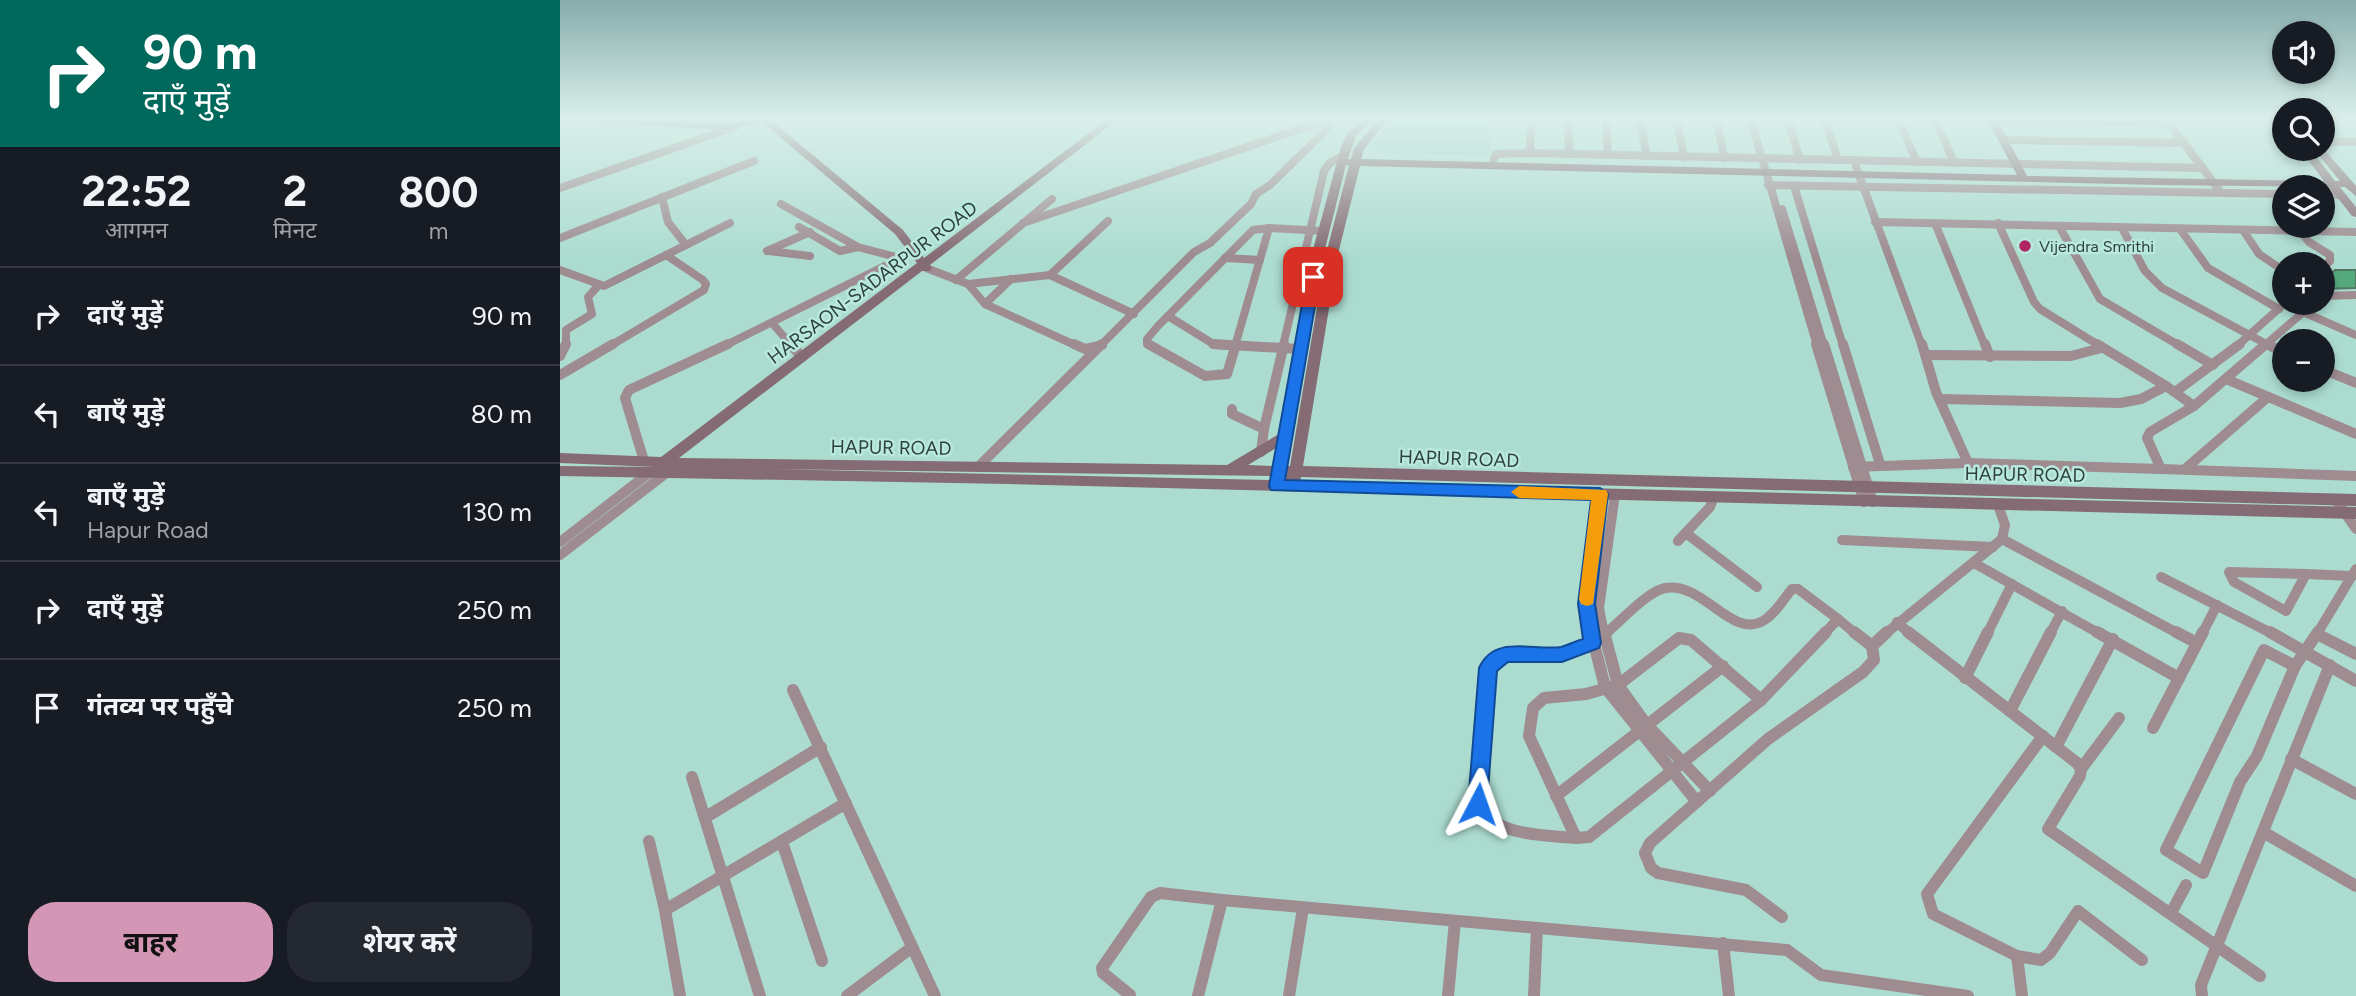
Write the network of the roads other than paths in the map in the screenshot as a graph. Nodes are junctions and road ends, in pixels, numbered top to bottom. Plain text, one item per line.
1 (630, 163) edge
2 (748, 163) edge
3 (817, 163) edge
4 (1057, 163) edge
5 (1062, 163) edge
6 (1198, 163) edge
7 (1291, 163) edge
8 (1330, 163) edge
9 (1348, 163) edge
10 (1349, 163) edge
11 (1593, 163) edge
12 (1753, 163) edge
13 (1780, 163) edge
14 (1958, 163) edge
15 (2013, 163) edge
16 (2013, 163) edge
17 (2200, 163) edge
18 (2331, 163) edge
19 (1766, 166) junction
20 (1857, 170) junction
21 (2016, 170) junction
22 (2209, 175) junction
23 (2272, 178) edge
24 (2335, 181) edge
25 (2346, 181) junction
26 (1771, 186) junction
27 (1794, 186) junction
28 (1863, 187) junction
29 (560, 188) edge
30 (2335, 188) edge
31 (2356, 193) edge
32 (2221, 194) junction
33 (2272, 194) edge
34 (2335, 195) edge
35 (2340, 195) junction
36 (662, 197) junction
37 (1052, 199) dead end
38 (781, 204) dead end
39 (2356, 214) edge
40 (1108, 221) dead end
41 (1875, 222) junction
42 (730, 223) dead end
43 (1023, 223) junction
44 (1935, 223) junction
45 (1998, 223) junction
46 (820, 226) junction
47 (2059, 226) junction
48 (799, 228) dead end
49 (1269, 228) junction
50 (2122, 228) junction
51 (2180, 229) junction
52 (1310, 230) junction
53 (1324, 230) junction
54 (2243, 230) junction
55 (2272, 230) edge
56 (2335, 231) edge
57 (2356, 232) edge
58 (808, 233) junction
59 (560, 238) edge
60 (2305, 238) edge
61 (686, 245) junction
62 (858, 247) junction
63 (915, 251) junction
64 (2325, 252) edge
65 (666, 256) junction
66 (810, 256) dead end
67 (900, 258) junction
68 (1225, 258) junction
69 (1260, 260) junction
70 (2272, 263) edge
71 (924, 267) junction
72 (560, 270) edge
73 (1050, 275) junction
74 (1012, 279) junction
75 (956, 280) junction
76 (968, 284) junction
77 (598, 286) junction
78 (2356, 295) edge
79 (2335, 296) edge
80 (2272, 301) edge
81 (985, 304) junction
82 (1134, 314) junction
83 (2272, 315) edge
84 (2300, 315) edge
85 (2310, 315) edge
86 (1168, 316) junction
87 (772, 323) junction
88 (2356, 335) edge
89 (2249, 337) junction
90 (1103, 345) junction
91 (2265, 346) junction
92 (1235, 347) junction
93 (2101, 348) junction
94 (1283, 349) junction
95 (1300, 349) junction
96 (2272, 349) edge
97 (1926, 355) junction
98 (560, 356) edge
99 (802, 357) junction
100 (1990, 357) junction
101 (2213, 365) junction
102 (2335, 374) edge
103 (560, 375) edge
104 (2226, 379) junction
105 (2356, 383) edge
106 (2170, 389) junction
107 (2268, 397) junction
108 (1941, 399) junction
109 (2194, 407) junction
110 (1232, 409) dead end
111 (1264, 429) junction
112 (2356, 434) edge
113 (1284, 437) junction
114 (1261, 452) junction
115 (560, 458) edge
116 (679, 463) junction
117 (1968, 463) junction
118 (1880, 464) junction
119 (1857, 466) junction
120 (646, 467) junction
121 (978, 467) junction
122 (664, 468) junction
123 (2161, 469) junction
124 (2185, 469) junction
125 (560, 471) edge
126 (1226, 471) junction
127 (2356, 476) edge
128 (1277, 479) junction
129 (1295, 479) junction
130 (1608, 494) junction
131 (1867, 495) junction
132 (1709, 497) junction
133 (2336, 500) junction
134 (2356, 500) edge
135 (1998, 505) junction
136 (2350, 513) edge
137 (2356, 529) edge
138 (1687, 534) junction
139 (1842, 540) dead end
140 (1678, 541) dead end
141 (560, 542) edge
142 (1998, 543) junction
143 (1594, 545) junction
144 (1608, 547) junction
145 (560, 555) edge
146 (1973, 563) junction
147 (2354, 572) edge
148 (2306, 574) junction
149 (2161, 577) dead end
150 (2012, 584) junction
151 (1757, 587) dead end
152 (2217, 605) junction
153 (2062, 611) junction
154 (1838, 619) junction
155 (1897, 622) junction
156 (1603, 633) junction
157 (2317, 634) junction
158 (2113, 639) junction
159 (1592, 643) junction
160 (2197, 643) junction
161 (1872, 646) junction
162 (2306, 652) junction
163 (2356, 654) edge
164 (1723, 666) junction
165 (2295, 666) junction
166 (2330, 666) junction
167 (1965, 678) junction
168 (2179, 678) junction
169 (2356, 681) edge
170 (1612, 686) junction
171 (793, 690) dead end
172 (1761, 700) junction
173 (2010, 712) junction
174 (2119, 718) dead end
175 (2153, 728) dead end
176 (1644, 730) junction
177 (2042, 736) junction
178 (821, 747) junction
179 (2056, 747) junction
180 (2291, 760) junction
181 (1682, 763) junction
182 (2081, 769) junction
183 (1672, 772) junction
184 (692, 777) dead end
185 (1710, 791) junction
186 (2356, 794) edge
187 (1556, 796) junction
188 (1697, 802) junction
189 (846, 803) junction
190 (706, 817) junction
191 (2263, 832) junction
192 (1576, 838) junction
193 (649, 841) dead end
194 (782, 842) junction
195 (721, 876) junction
196 (2186, 885) dead end
197 (2356, 886) edge
198 (1222, 900) junction
199 (1303, 908) junction
200 (665, 910) junction
201 (2171, 913) junction
202 (1782, 917) dead end
203 (1455, 921) junction
204 (1536, 928) junction
205 (1723, 943) junction
206 (2218, 946) junction
207 (911, 948) junction
208 (2017, 956) junction
209 (2142, 960) dead end
210 (822, 961) dead end
211 (2260, 976) dead end
212 (1130, 995) edge
213 (680, 996) edge
214 (760, 996) edge
215 (847, 996) edge
216 (935, 996) edge
217 (1198, 996) edge
218 (1290, 996) edge
219 (1448, 996) edge
220 (1534, 996) edge
221 (1730, 996) edge
222 (1968, 996) edge
223 (2022, 996) edge
224 (2203, 996) edge

1 - 29 street
2 - 36 street
3 - 63 street
4 - 71 street, HARSAON-SADARPUR ROAD
5 - 71 street, HARSAON-SADARPUR ROAD
6 - 43 street
7 - 82 street
8 - 52 street
9 - 53 street
10 - 129 street
11 - 19 street
12 - 19 street
13 - 19 street
14 - 21 street
15 - 21 street
16 - 21 street
17 - 22 street
18 - 25 street
19 - 20 street
19 - 26 street
20 - 21 street
20 - 28 street
21 - 22 street
21 - 22 street
22 - 23 street
22 - 32 street
24 - 25 street
25 - 31 street
26 - 27 street
26 - 119 street
27 - 28 street
27 - 118 street
28 - 32 street
28 - 41 street
30 - 35 street
32 - 33 street
34 - 35 street
35 - 39 street
36 - 59 street
36 - 61 street
37 - 43 street
38 - 46 street
40 - 73 street
41 - 44 street
41 - 97 street
42 - 61 street
43 - 75 street
44 - 45 street
44 - 100 street
45 - 47 street
45 - 93 street
46 - 58 street
46 - 62 street
47 - 50 street
47 - 101 street
48 - 58 street
49 - 52 street
49 - 68 street
49 - 69 street
50 - 51 street
50 - 89 street
51 - 54 street
51 - 80 street
52 - 53 street
52 - 94 street
53 - 95 street
54 - 55 street
54 - 70 street
56 - 57 street
58 - 62 street
58 - 66 street
60 - 64 street
61 - 65 street
62 - 67 street
63 - 67 street
63 - 71 street
65 - 77 street
65 - 103 street
67 - 87 street
68 - 69 street
68 - 86 street
69 - 92 street
71 - 75 street
71 - 99 street, HARSAON-SADARPUR ROAD
71 - 116 street, HARSAON-SADARPUR ROAD
72 - 77 street
73 - 74 street
73 - 82 street
74 - 76 street
74 - 81 street
75 - 76 street
76 - 81 street
77 - 98 street
78 - 79 street
81 - 90 street
82 - 90 street
83 - 89 street
84 - 91 street
85 - 88 street
86 - 92 street
86 - 92 street
87 - 99 street
87 - 120 street
89 - 91 street
89 - 101 street
90 - 121 street
91 - 96 street
91 - 104 street
92 - 94 street
93 - 100 street
93 - 106 street
94 - 95 street
94 - 111 street
95 - 113 street
97 - 100 street
97 - 108 street
99 - 122 street, HARSAON-SADARPUR ROAD
101 - 106 street
102 - 105 street
104 - 107 street
104 - 109 street
106 - 108 street
106 - 109 street
107 - 112 street
107 - 124 street
108 - 117 street
109 - 123 street
110 - 111 street
111 - 114 street
113 - 114 street
113 - 128 street
114 - 126 street
115 - 120 street, HAPUR ROAD
116 - 121 street, HAPUR ROAD
116 - 122 street, HAPUR ROAD
117 - 118 street
117 - 123 street
118 - 119 street
119 - 131 street
120 - 122 street, HAPUR ROAD
120 - 125 street, HAPUR ROAD
120 - 141 street
121 - 126 street, HAPUR ROAD
122 - 128 street, HAPUR ROAD
122 - 145 street
123 - 124 street
124 - 127 street
126 - 128 street, HAPUR ROAD
128 - 129 street, HAPUR ROAD
129 - 130 street, HAPUR ROAD
129 - 131 street, HAPUR ROAD
130 - 132 street, HAPUR ROAD
130 - 143 street
130 - 144 street
131 - 132 street, HAPUR ROAD
131 - 133 street, HAPUR ROAD
131 - 135 street, HAPUR ROAD
132 - 138 street
133 - 134 street, HAPUR ROAD
133 - 136 street
135 - 136 street, HAPUR ROAD
135 - 142 street
136 - 137 street
138 - 140 street
138 - 151 street
139 - 142 street
142 - 146 street
142 - 160 street
143 - 144 street
143 - 159 street
144 - 156 street
146 - 150 street
146 - 155 street
147 - 148 street
147 - 157 street
148 - 148 street
149 - 152 street
150 - 153 street
150 - 167 street
152 - 160 street
152 - 162 street
153 - 158 street
153 - 173 street
154 - 156 street
154 - 161 street
154 - 172 street
155 - 161 street
155 - 167 street
156 - 159 street
156 - 170 street
157 - 162 street
157 - 163 street
158 - 168 street
158 - 179 street
159 - 170 street
159 - 192 street
160 - 168 street
161 - 185 street
162 - 165 street
162 - 166 street
164 - 170 street
164 - 172 street
164 - 176 street
165 - 165 street
166 - 169 street
166 - 180 street
167 - 173 street
168 - 175 street
170 - 176 street
170 - 187 street
171 - 178 street
172 - 181 street
173 - 177 street
174 - 182 street
176 - 181 street
176 - 183 street
176 - 187 street
177 - 179 street
177 - 208 street
178 - 189 street
178 - 190 street
179 - 182 street
180 - 186 street
180 - 191 street
181 - 183 street
181 - 185 street
182 - 201 street
183 - 188 street
183 - 192 street
184 - 190 street
185 - 188 street
187 - 192 street
188 - 202 street
189 - 194 street
189 - 207 street
190 - 195 street
191 - 197 street
191 - 206 street
193 - 200 street
194 - 195 street
194 - 210 street
195 - 200 street
195 - 214 street
196 - 201 street
198 - 199 street
198 - 212 street
198 - 217 street
199 - 203 street
199 - 218 street
200 - 213 street
201 - 206 street
203 - 204 street
203 - 219 street
204 - 205 street
204 - 220 street
205 - 221 street
205 - 222 street
206 - 211 street
206 - 224 street
207 - 215 street
207 - 216 street
208 - 209 street
208 - 223 street

